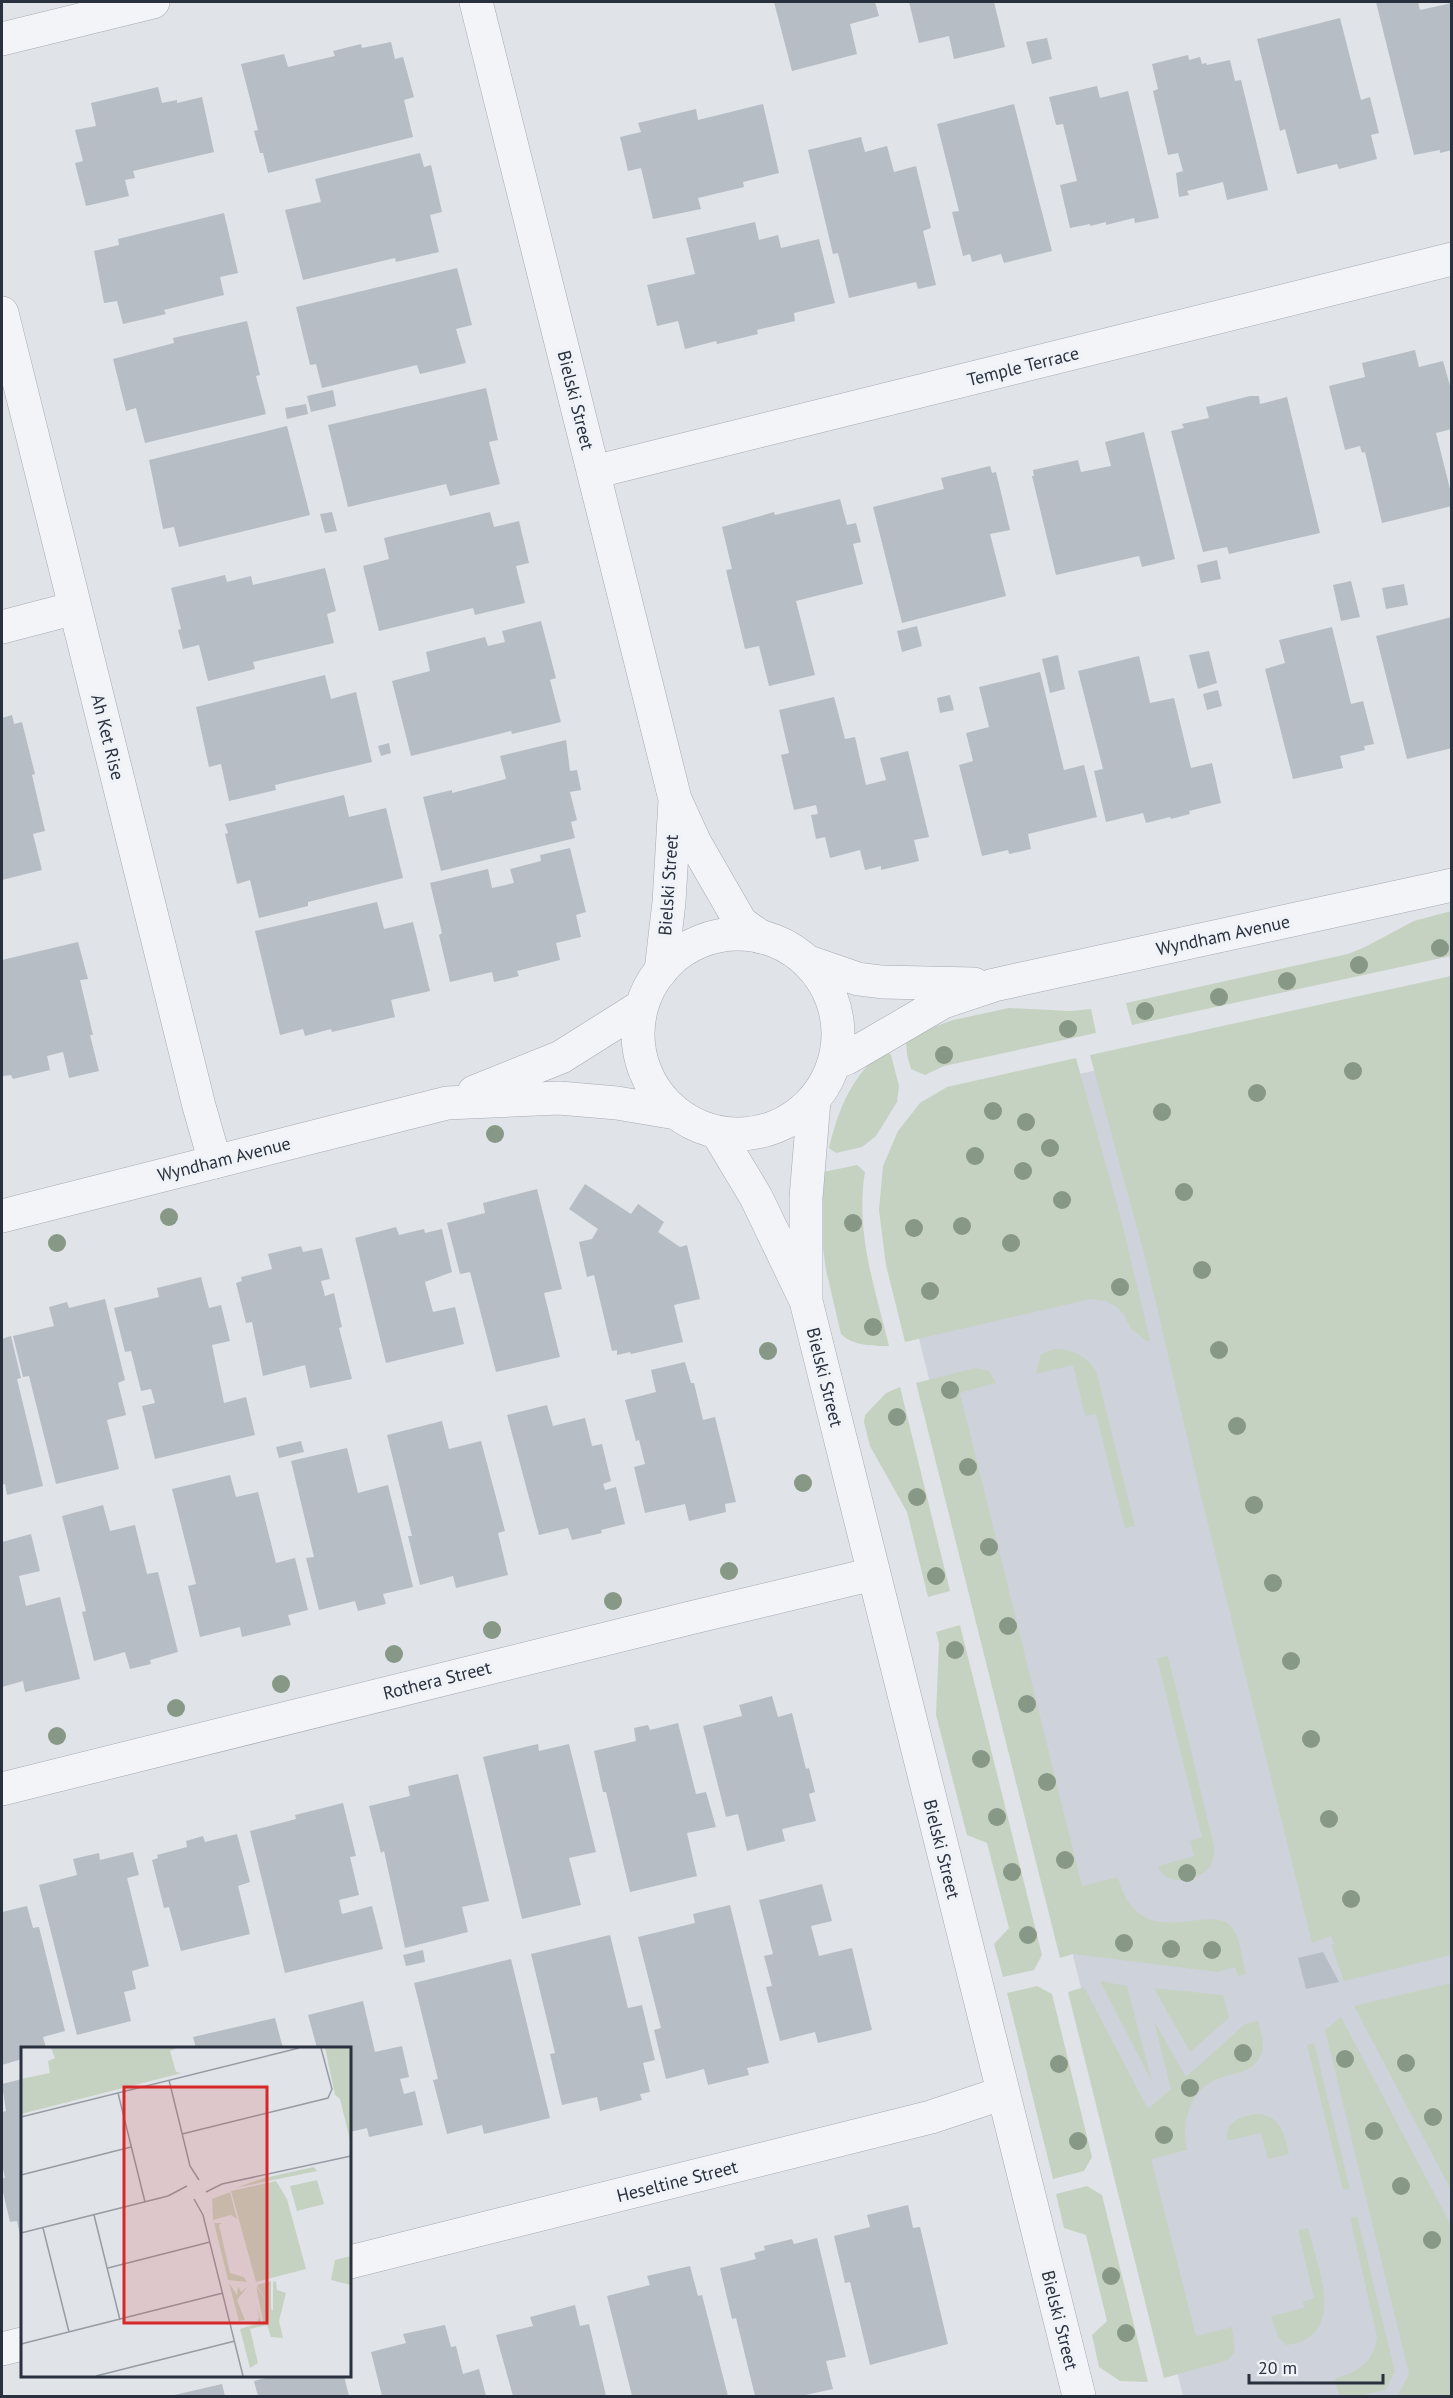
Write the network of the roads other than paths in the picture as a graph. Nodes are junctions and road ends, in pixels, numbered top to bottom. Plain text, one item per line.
1 (153, 2) edge
2 (476, 2) edge
3 (2, 39) edge
4 (1452, 259) edge
5 (2, 313) edge
6 (594, 472) junction
7 (75, 608) junction
8 (2, 627) edge
9 (675, 799) junction
10 (1452, 885) edge
11 (761, 937) junction
12 (806, 961) junction
13 (661, 970) junction
14 (994, 985) junction
15 (642, 1006) junction
16 (834, 1063) junction
17 (814, 1100) junction
18 (447, 1103) junction
19 (676, 1113) junction
20 (717, 1132) junction
21 (215, 1162) junction
22 (2, 1216) edge
23 (806, 1301) junction
24 (873, 1574) junction
25 (2, 1789) edge
26 (1003, 2093) junction
27 (351, 2262) edge
28 (21, 2344) edge
29 (2, 2349) edge
30 (1079, 2397) edge

1 - 3 street
2 - 6 street, Bielski Street
4 - 6 street, Temple Terrace
5 - 7 street, Ah Ket Rise
6 - 9 street, Bielski Street
7 - 8 street
7 - 21 street, Ah Ket Rise
9 - 11 street, Bielski Street
9 - 13 street, Bielski Street
10 - 14 street, Wyndham Avenue
11 - 12 street
11 - 13 street
12 - 14 street, Wyndham Avenue
12 - 16 street
13 - 15 street
14 - 16 street, Wyndham Avenue
15 - 18 street, Wyndham Avenue
15 - 19 street
16 - 17 street
17 - 20 street
17 - 23 street, Bielski Street
18 - 19 street, Wyndham Avenue
18 - 21 street, Wyndham Avenue
19 - 20 street
20 - 23 street, Bielski Street
21 - 22 street, Wyndham Avenue
23 - 24 street, Bielski Street
24 - 25 street, Rothera Street
24 - 26 street, Bielski Street
26 - 27 street, Heseltine Street
26 - 30 street, Bielski Street
28 - 29 street

